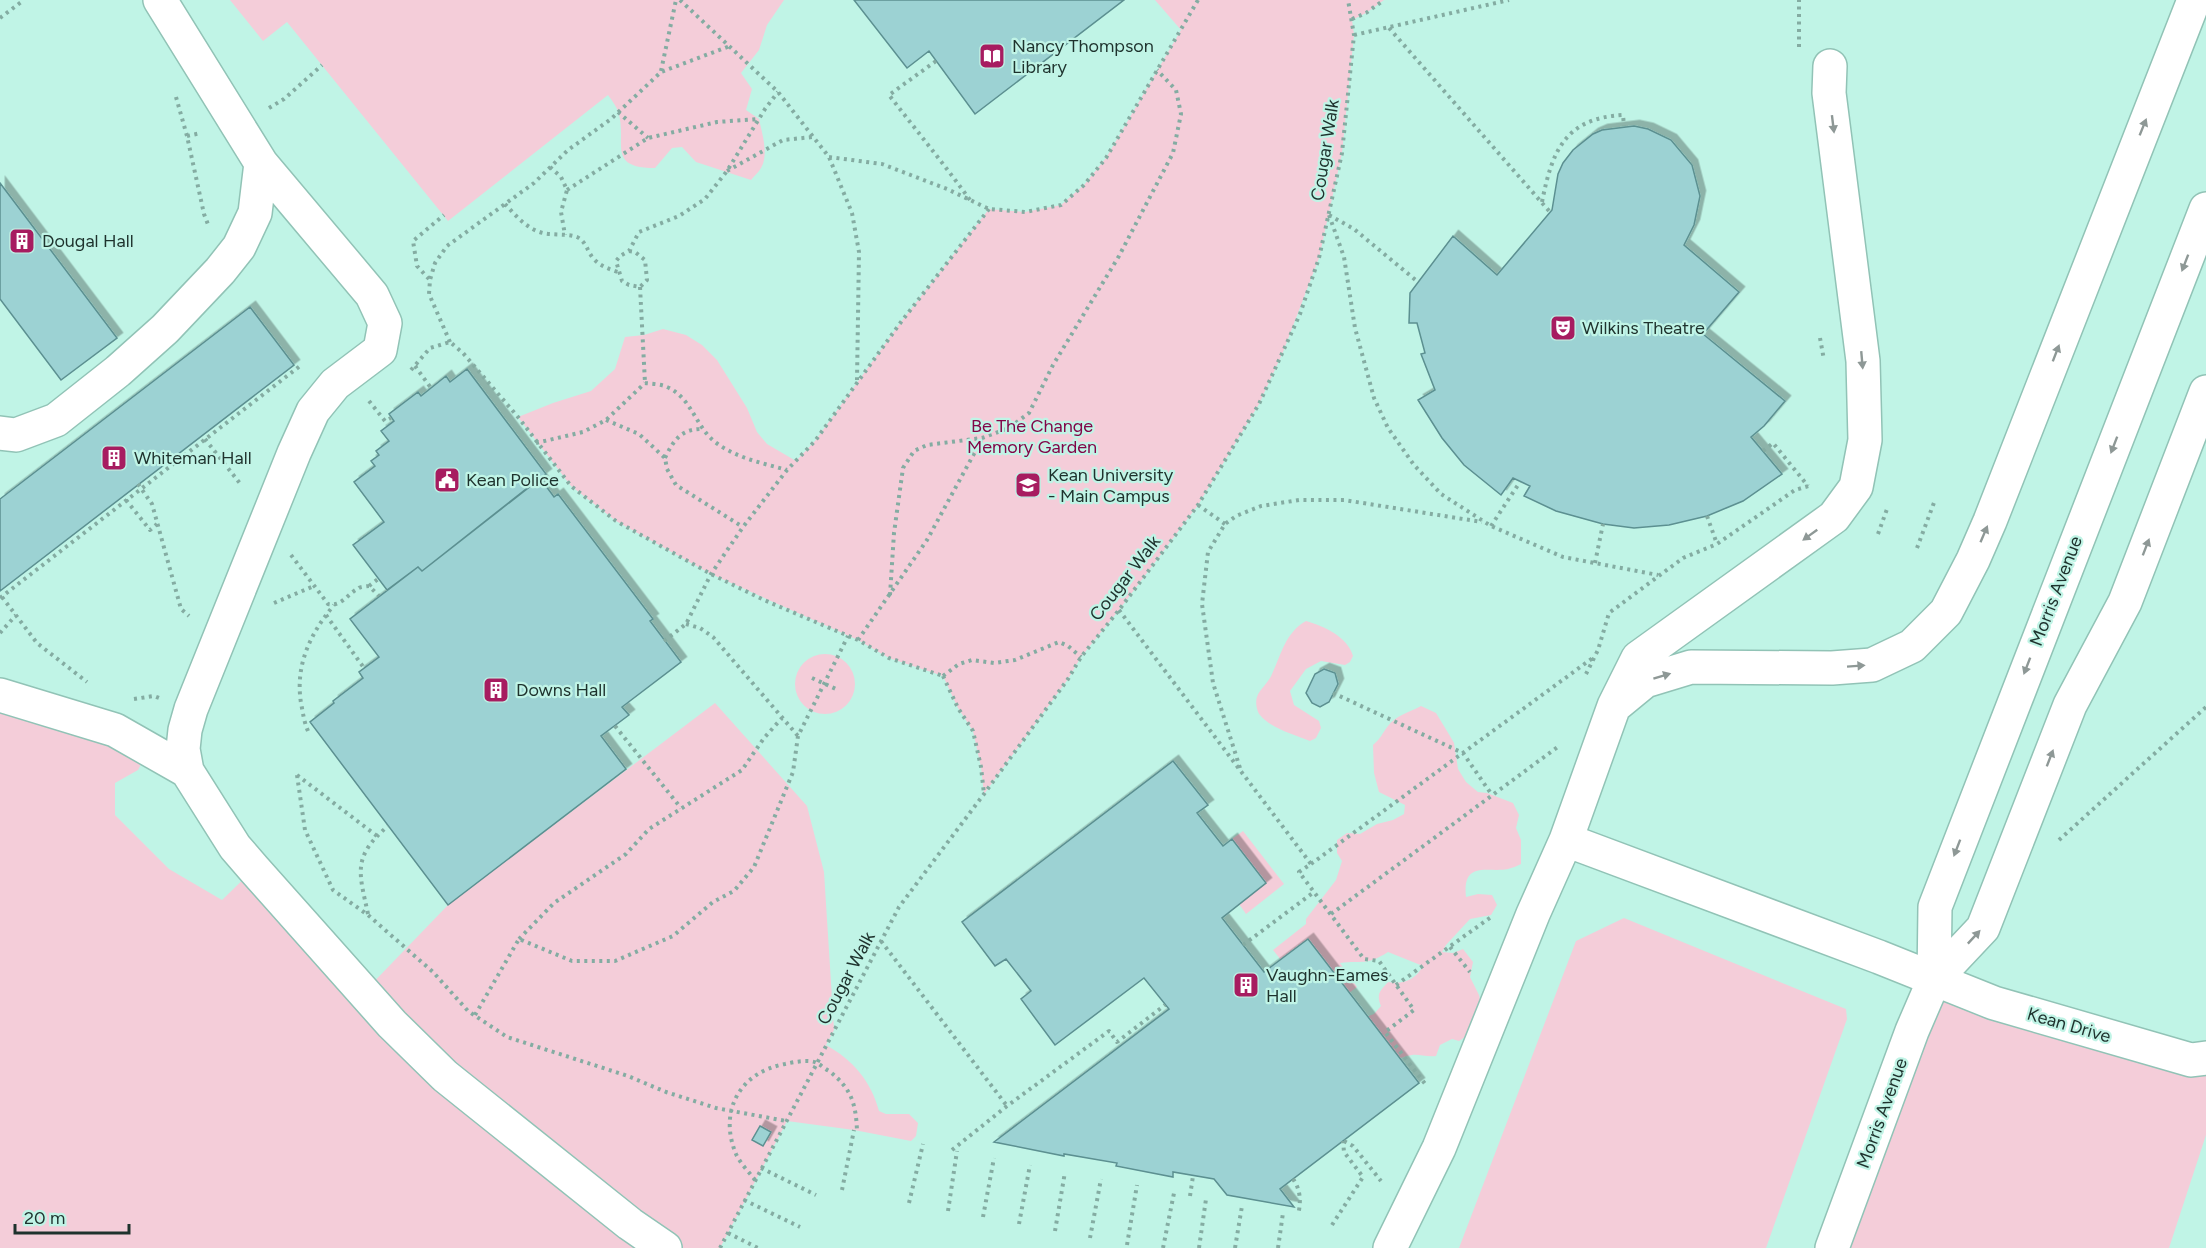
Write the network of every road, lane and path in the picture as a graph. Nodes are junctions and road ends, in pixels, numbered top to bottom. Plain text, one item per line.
1 (24, 0) edge
2 (160, 0) edge
3 (678, 0) edge
4 (1198, 0) edge
5 (1348, 0) edge
6 (1354, 0) edge
7 (1384, 0) edge
8 (1509, 0) edge
9 (1799, 0) edge
10 (2194, 0) edge
11 (1351, 8) junction
12 (0, 18) edge
13 (1352, 19) junction
14 (1389, 28) junction
15 (1354, 35) junction
16 (730, 46) junction
17 (1799, 58) dead end
18 (936, 61) dead end
19 (1830, 66) dead end
20 (1157, 70) junction
21 (661, 72) junction
22 (778, 92) junction
23 (175, 95) dead end
24 (618, 112) junction
25 (759, 119) junction
26 (1624, 126) dead end
27 (814, 137) junction
28 (648, 138) junction
29 (829, 157) junction
30 (261, 163) junction
31 (550, 167) junction
32 (727, 171) junction
33 (567, 190) junction
34 (970, 200) junction
35 (1542, 202) junction
36 (505, 203) junction
37 (989, 209) junction
38 (2206, 209) edge
39 (1550, 212) dead end
40 (1328, 214) junction
41 (444, 215) dead end
42 (212, 234) dead end
43 (565, 235) junction
44 (629, 251) junction
45 (618, 273) junction
46 (430, 280) junction
47 (1418, 282) dead end
48 (640, 287) junction
49 (1820, 332) dead end
50 (450, 342) junction
51 (304, 363) dead end
52 (1827, 365) dead end
53 (415, 366) junction
54 (406, 373) dead end
55 (857, 381) junction
56 (645, 383) junction
57 (431, 388) dead end
58 (2206, 393) edge
59 (378, 394) dead end
60 (369, 401) junction
61 (364, 404) dead end
62 (391, 418) dead end
63 (606, 420) junction
64 (701, 429) junction
65 (0, 433) edge
66 (982, 438) junction
67 (205, 440) junction
68 (536, 443) junction
69 (1763, 451) dead end
70 (665, 458) junction
71 (788, 470) junction
72 (1520, 482) dead end
73 (1816, 483) dead end
74 (140, 486) junction
75 (1808, 486) junction
76 (249, 494) dead end
77 (126, 500) junction
78 (1935, 500) dead end
79 (1198, 505) junction
80 (1707, 516) dead end
81 (1483, 522) junction
82 (158, 524) junction
83 (1225, 524) junction
84 (1603, 524) dead end
85 (1491, 526) junction
86 (743, 527) junction
87 (1717, 544) junction
88 (1917, 548) dead end
89 (289, 552) dead end
90 (1595, 563) junction
91 (711, 574) junction
92 (1658, 576) junction
93 (378, 579) dead end
94 (314, 585) junction
95 (369, 586) junction
96 (890, 595) junction
97 (1, 597) edge
98 (379, 597) dead end
99 (272, 604) dead end
100 (334, 605) junction
101 (1119, 610) junction
102 (16, 615) junction
103 (326, 615) junction
104 (190, 616) dead end
105 (686, 624) junction
106 (0, 633) edge
107 (848, 636) junction
108 (858, 640) junction
109 (664, 641) dead end
110 (1081, 657) junction
111 (1594, 657) junction
112 (364, 668) dead end
113 (943, 676) junction
114 (812, 678) dead end
115 (88, 682) dead end
116 (825, 684) junction
117 (1582, 684) dead end
118 (838, 690) dead end
119 (1334, 693) dead end
120 (0, 695) edge
121 (165, 700) dead end
122 (125, 701) dead end
123 (1614, 706) junction
124 (2206, 707) edge
125 (782, 718) junction
126 (615, 726) dead end
127 (308, 731) dead end
128 (1563, 735) dead end
129 (798, 736) junction
130 (1559, 746) junction
131 (1463, 753) junction
132 (1555, 757) dead end
133 (187, 771) junction
134 (1241, 772) junction
135 (984, 794) junction
136 (1492, 795) junction
137 (681, 808) junction
138 (388, 826) dead end
139 (377, 836) junction
140 (1566, 840) junction
141 (2059, 840) dead end
142 (1311, 864) junction
143 (1314, 892) junction
144 (1330, 914) junction
145 (368, 915) junction
146 (1494, 923) dead end
147 (519, 939) junction
148 (881, 941) junction
149 (1243, 945) dead end
150 (1450, 947) junction
151 (1475, 978) dead end
152 (1934, 980) junction
153 (1396, 985) junction
154 (1165, 1005) dead end
155 (475, 1015) junction
156 (2206, 1058) edge
157 (817, 1062) junction
158 (1432, 1094) dead end
159 (1007, 1106) junction
160 (729, 1110) junction
161 (786, 1121) junction
162 (923, 1144) dead end
163 (994, 1158) dead end
164 (1030, 1165) dead end
165 (762, 1168) junction
166 (1065, 1172) dead end
167 (1193, 1176) dead end
168 (1101, 1179) dead end
169 (1293, 1179) dead end
170 (755, 1180) junction
171 (1382, 1182) dead end
172 (1137, 1185) dead end
173 (842, 1190) dead end
174 (1174, 1193) dead end
175 (816, 1195) dead end
176 (1190, 1196) dead end
177 (1206, 1199) dead end
178 (744, 1200) junction
179 (909, 1203) dead end
180 (1242, 1206) dead end
181 (948, 1211) dead end
182 (1284, 1213) dead end
183 (1298, 1215) dead end
184 (983, 1217) dead end
185 (1019, 1224) dead end
186 (1332, 1225) dead end
187 (800, 1227) dead end
188 (1055, 1231) dead end
189 (728, 1233) junction
190 (1090, 1238) dead end
191 (1127, 1245) dead end
192 (665, 1248) edge
193 (720, 1248) edge
194 (758, 1248) edge
195 (1163, 1248) edge
196 (1199, 1248) edge
197 (1235, 1248) edge
198 (1278, 1248) edge
199 (1390, 1248) edge
200 (1832, 1248) edge

1 - 12 path
2 - 30 main road
3 - 16 path
3 - 21 path
4 - 20 path
5 - 11 path, Cougar Walk
6 - 11 path
7 - 13 path
8 - 14 path
9 - 17 path
123 -> 10 main road
11 - 13 path, Cougar Walk
13 - 15 path, Cougar Walk
14 - 15 path
14 - 35 path
15 - 40 path, Cougar Walk
16 - 21 path
16 - 22 path
18 - 34 path
19 -> 123 main road
20 - 37 path
20 - 66 path
21 - 24 path
22 - 25 path
22 - 27 path
23 - 42 path
24 - 28 path
24 - 31 path
25 - 28 path
25 - 32 path
26 - 35 path
27 - 29 path
27 - 32 path
28 - 33 path
29 - 34 path
29 - 55 path
30 - 65 main road
30 - 133 main road
31 - 33 path
31 - 36 path
32 - 44 path
33 - 43 path
34 - 37 path
35 - 39 path
36 - 43 path
36 - 46 path
37 - 55 path
38 -> 152 main road, Morris Avenue
40 - 47 path
40 - 79 path, Cougar Walk
40 - 81 path
41 - 46 path
43 - 45 path
44 - 45 path
44 - 48 path
45 - 48 path
46 - 50 path
48 - 56 path
49 - 52 path
50 - 53 path
50 - 68 path
51 - 67 path
53 - 54 path
53 - 57 path
55 - 71 path
56 - 63 path
56 - 64 path
152 -> 58 main road, Morris Avenue
59 - 60 path
60 - 61 path
60 - 62 path
63 - 68 path
63 - 70 path
64 - 70 path
64 - 71 path
66 - 96 path
66 - 96 path
67 - 74 path
67 - 76 path
68 - 91 path
69 - 75 path
70 - 86 path
71 - 86 path
72 - 85 path
73 - 75 path
74 - 77 path
74 - 82 path
75 - 87 path
77 - 82 path
77 - 97 path
78 - 88 path
79 - 83 path
79 - 101 path, Cougar Walk
80 - 87 path
81 - 83 path
81 - 85 path
82 - 104 path
83 - 134 path
84 - 90 path
85 - 90 path
86 - 91 path
87 - 92 path
89 - 94 path
90 - 92 path
91 - 105 path
91 - 107 path
92 - 111 path
93 - 95 path
94 - 99 path
94 - 100 path
95 - 98 path
95 - 100 path
96 - 108 path
97 - 102 path
100 - 103 path
101 - 110 path, Cougar Walk
101 - 134 path
102 - 106 path
102 - 115 path
103 - 112 path
103 - 127 path
105 - 109 path
105 - 125 path
107 - 108 path
107 - 116 path
108 - 113 path
110 - 113 path
110 - 135 path, Cougar Walk
111 - 117 path
111 - 131 path
113 - 135 path
114 - 116 path
116 - 118 path
116 - 129 path
119 - 131 path
120 - 133 main road
121 - 122 path
123 - 140 main road
124 - 141 path
125 - 129 path
125 - 137 path
126 - 137 path
128 - 130 path
129 - 147 path
130 - 132 path
130 - 136 path
131 - 136 path
131 - 142 path
133 - 192 main road
134 - 142 path
135 - 148 path, Cougar Walk
136 - 144 path
137 - 147 path
138 - 139 path
139 - 145 path
139 - 145 path
140 - 152 main road, Kean Drive
140 - 199 main road
142 - 143 path
143 - 144 path
143 - 149 path
144 - 153 path
145 - 155 path
146 - 150 path
147 - 155 path
148 - 157 path, Cougar Walk
148 - 159 path
150 - 151 path
150 - 153 path
152 - 156 main road, Kean Drive
152 - 200 main road, Morris Avenue
153 - 158 path
154 - 159 path
155 - 160 path
157 - 160 path
157 - 161 path, Cougar Walk
157 - 173 path
159 - 181 path
160 - 161 path
160 - 170 path
161 - 165 path, Cougar Walk
162 - 179 path
163 - 184 path
164 - 185 path
165 - 170 path, Cougar Walk
165 - 175 path
166 - 188 path
167 - 176 path
168 - 190 path
169 - 183 path
170 - 178 path, Cougar Walk
171 - 186 path
172 - 191 path
174 - 195 path
177 - 196 path
178 - 187 path
178 - 189 path, Cougar Walk
180 - 197 path
182 - 198 path
189 - 193 path, Cougar Walk
189 - 194 path

